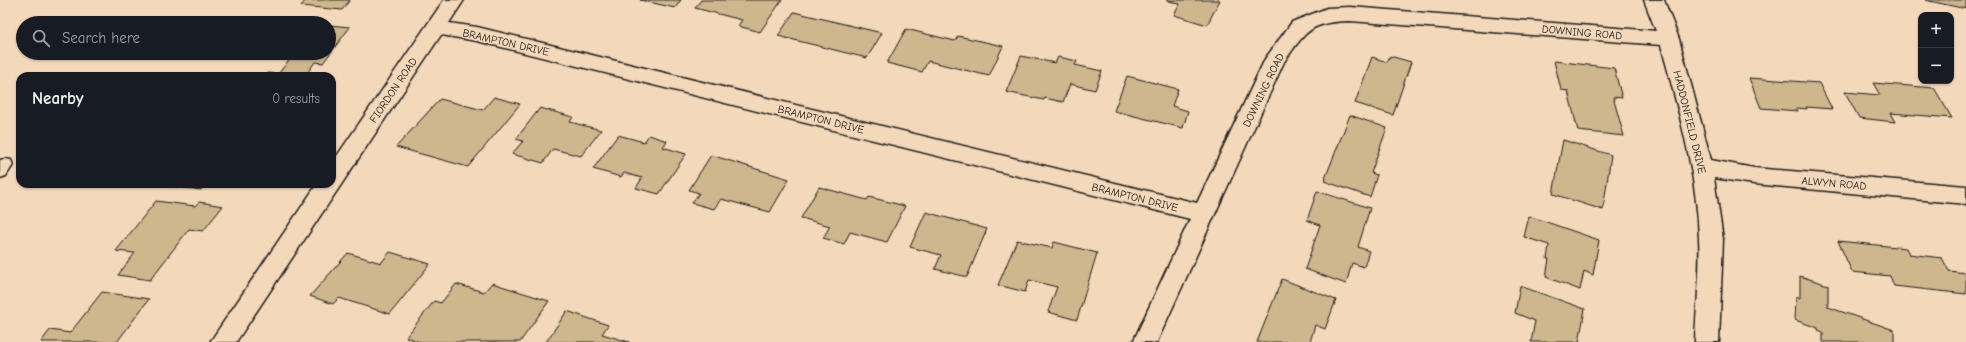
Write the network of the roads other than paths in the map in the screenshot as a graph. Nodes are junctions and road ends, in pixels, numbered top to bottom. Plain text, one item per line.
1 (454, 0) edge
2 (1654, 0) edge
3 (436, 27) junction
4 (1668, 39) junction
5 (1702, 167) junction
6 (336, 174) edge
7 (326, 188) edge
8 (1966, 195) edge
9 (1205, 214) junction
10 (222, 342) edge
11 (1145, 342) edge
12 (1707, 342) edge

1 - 3 street, FIORDON ROAD
2 - 4 street, HADDONFIELD DRIVE
3 - 6 street, FIORDON ROAD
3 - 9 street, BRAMPTON DRIVE
4 - 5 street, HADDONFIELD DRIVE
4 - 9 street, DOWNING ROAD
5 - 8 street, ALWYN ROAD
5 - 12 street, HADDONFIELD DRIVE
7 - 10 street
9 - 11 street, DOWNING ROAD

